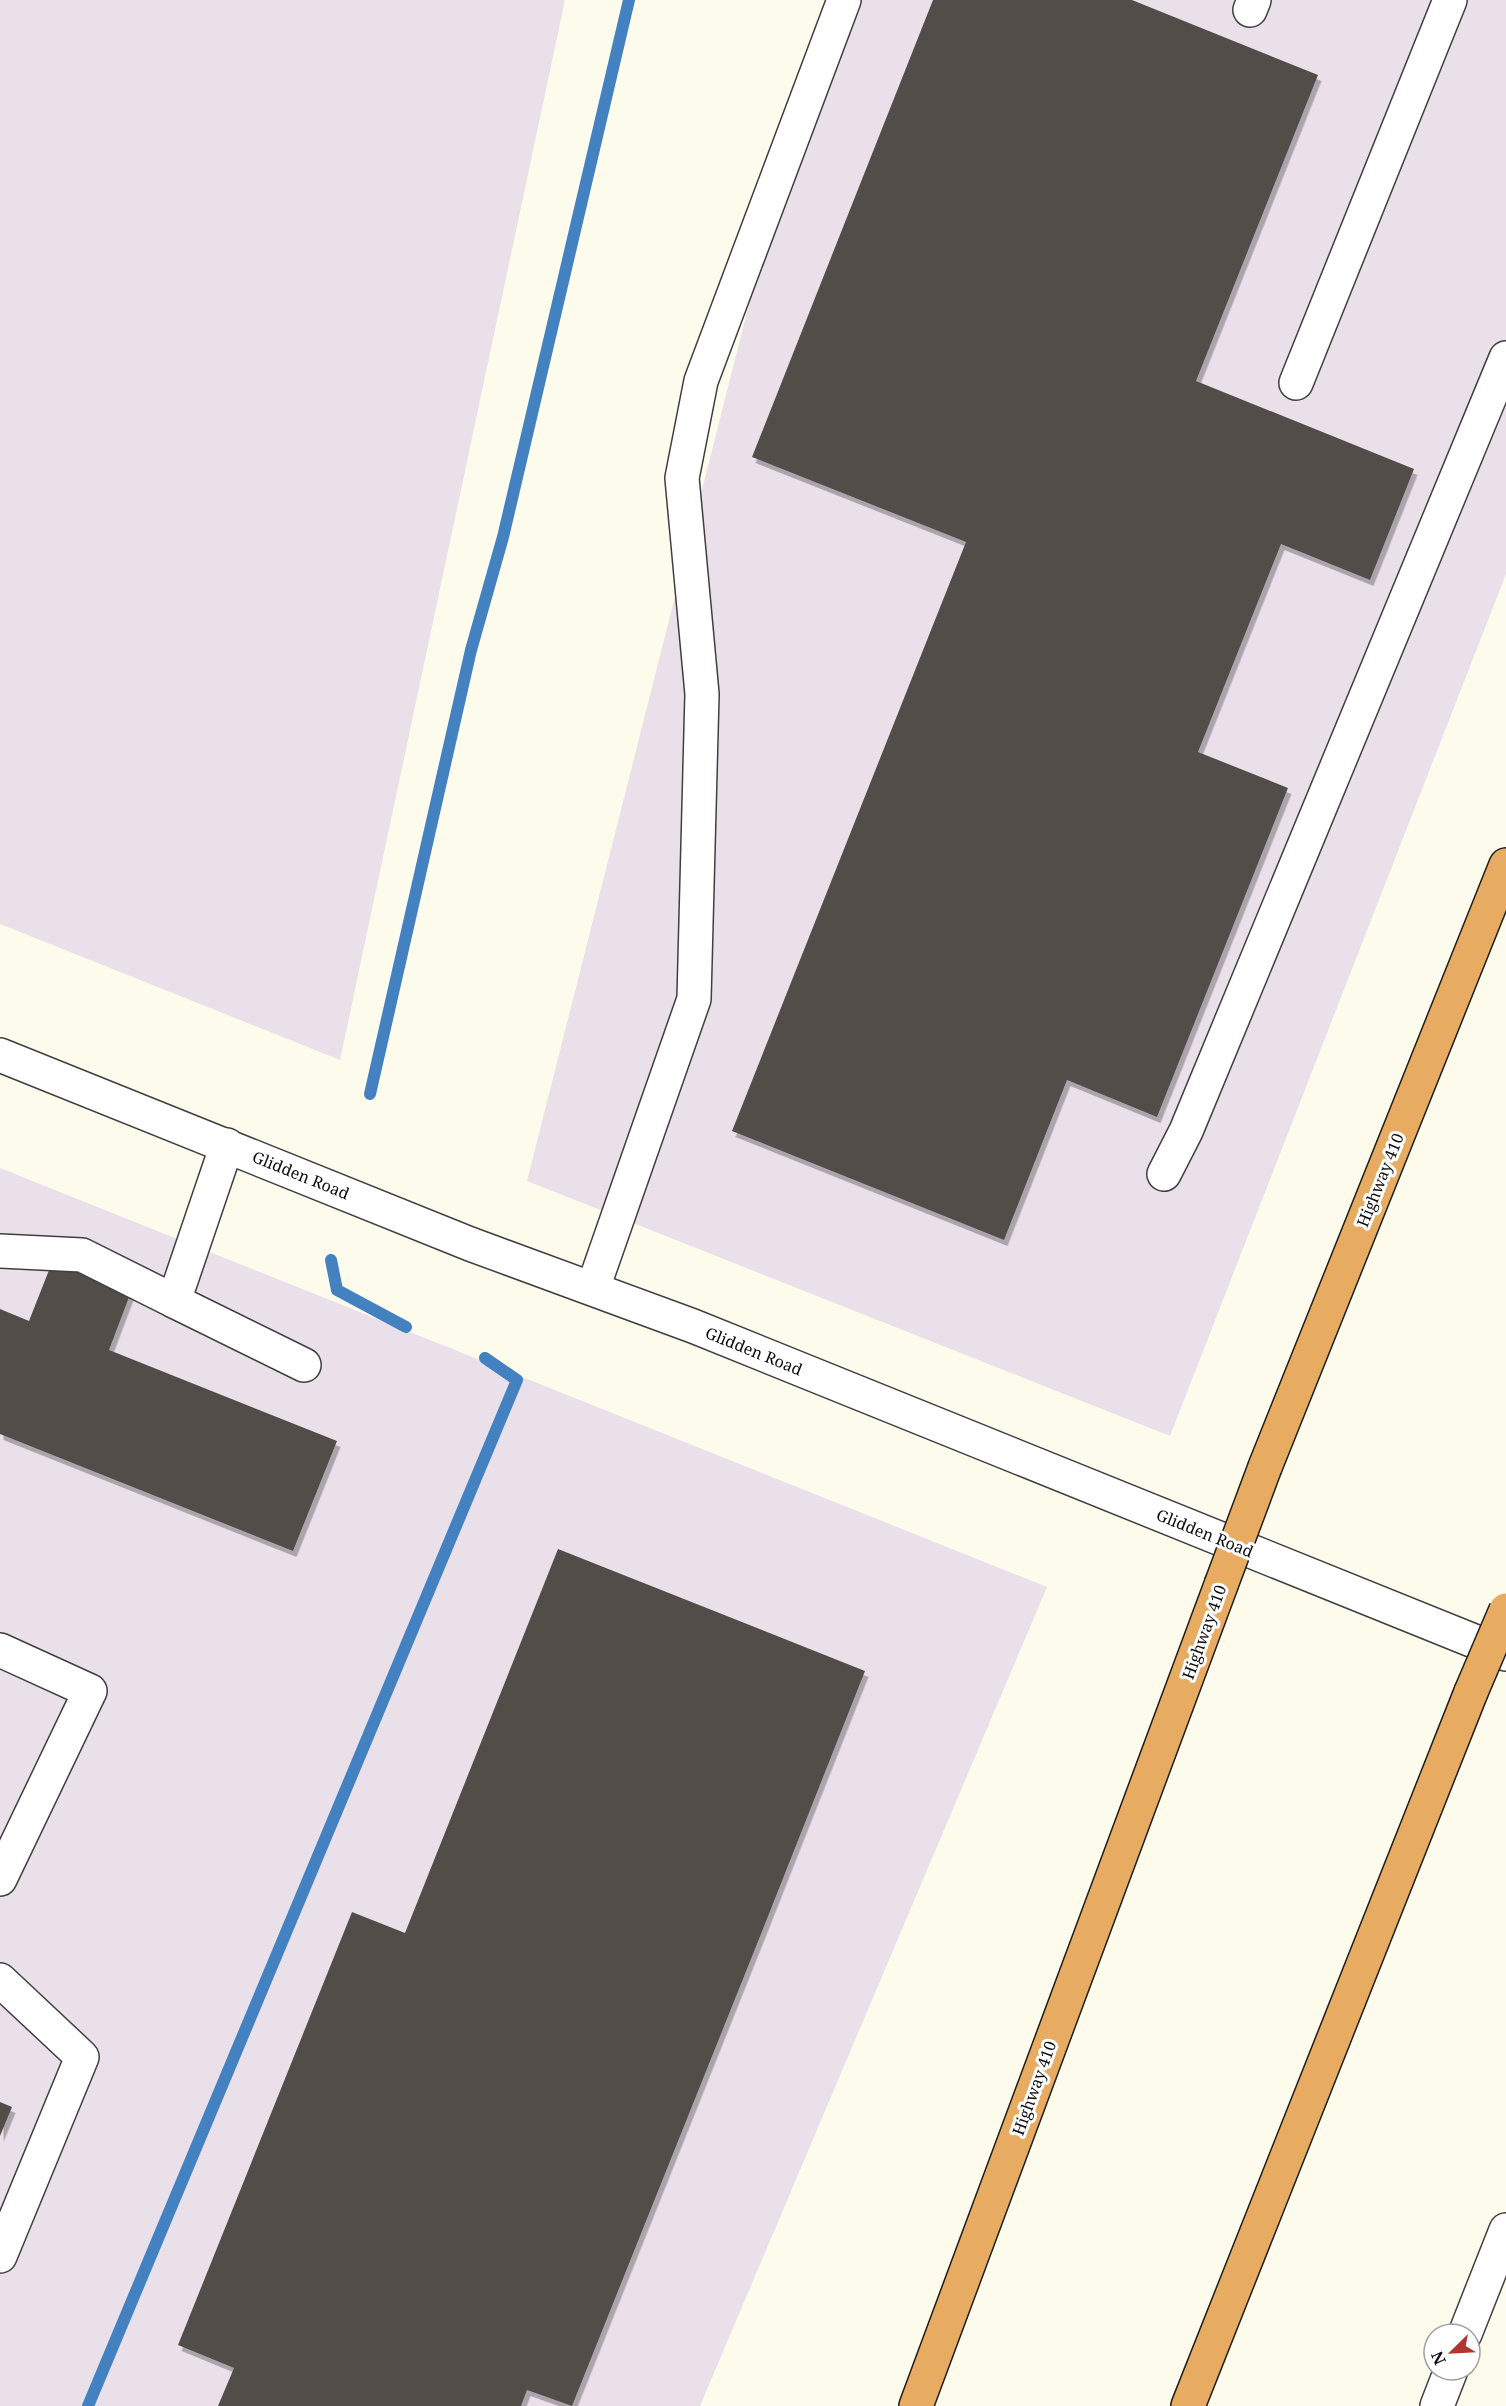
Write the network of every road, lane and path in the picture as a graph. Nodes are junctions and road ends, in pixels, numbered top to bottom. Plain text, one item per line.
1 (844, 0) edge
2 (1450, 0) edge
3 (1506, 358) edge
4 (1296, 383) dead end
5 (1506, 865) edge
6 (0, 1055) edge
7 (227, 1145) junction
8 (1164, 1174) dead end
9 (0, 1251) edge
10 (593, 1288) junction
11 (174, 1301) junction
12 (304, 1365) dead end
13 (1506, 1610) edge
14 (0, 1650) edge
15 (1506, 1654) edge
16 (0, 1879) edge
17 (0, 1980) edge
18 (1506, 2230) edge
19 (0, 2256) edge
20 (1470, 2322) edge
21 (1446, 2382) edge
22 (916, 2406) edge
23 (1188, 2406) edge
24 (1437, 2406) edge

1 - 10 street
2 - 4 street
3 - 8 street
5 - 22 highway, Highway 410, bridge
6 - 7 street, Glidden Road
7 - 10 street, Glidden Road
7 - 11 street
9 - 11 street
10 - 15 street, Glidden Road
11 - 12 street
13 - 23 highway, bridge
14 - 16 street
17 - 19 street
18 - 20 street
21 - 24 street

